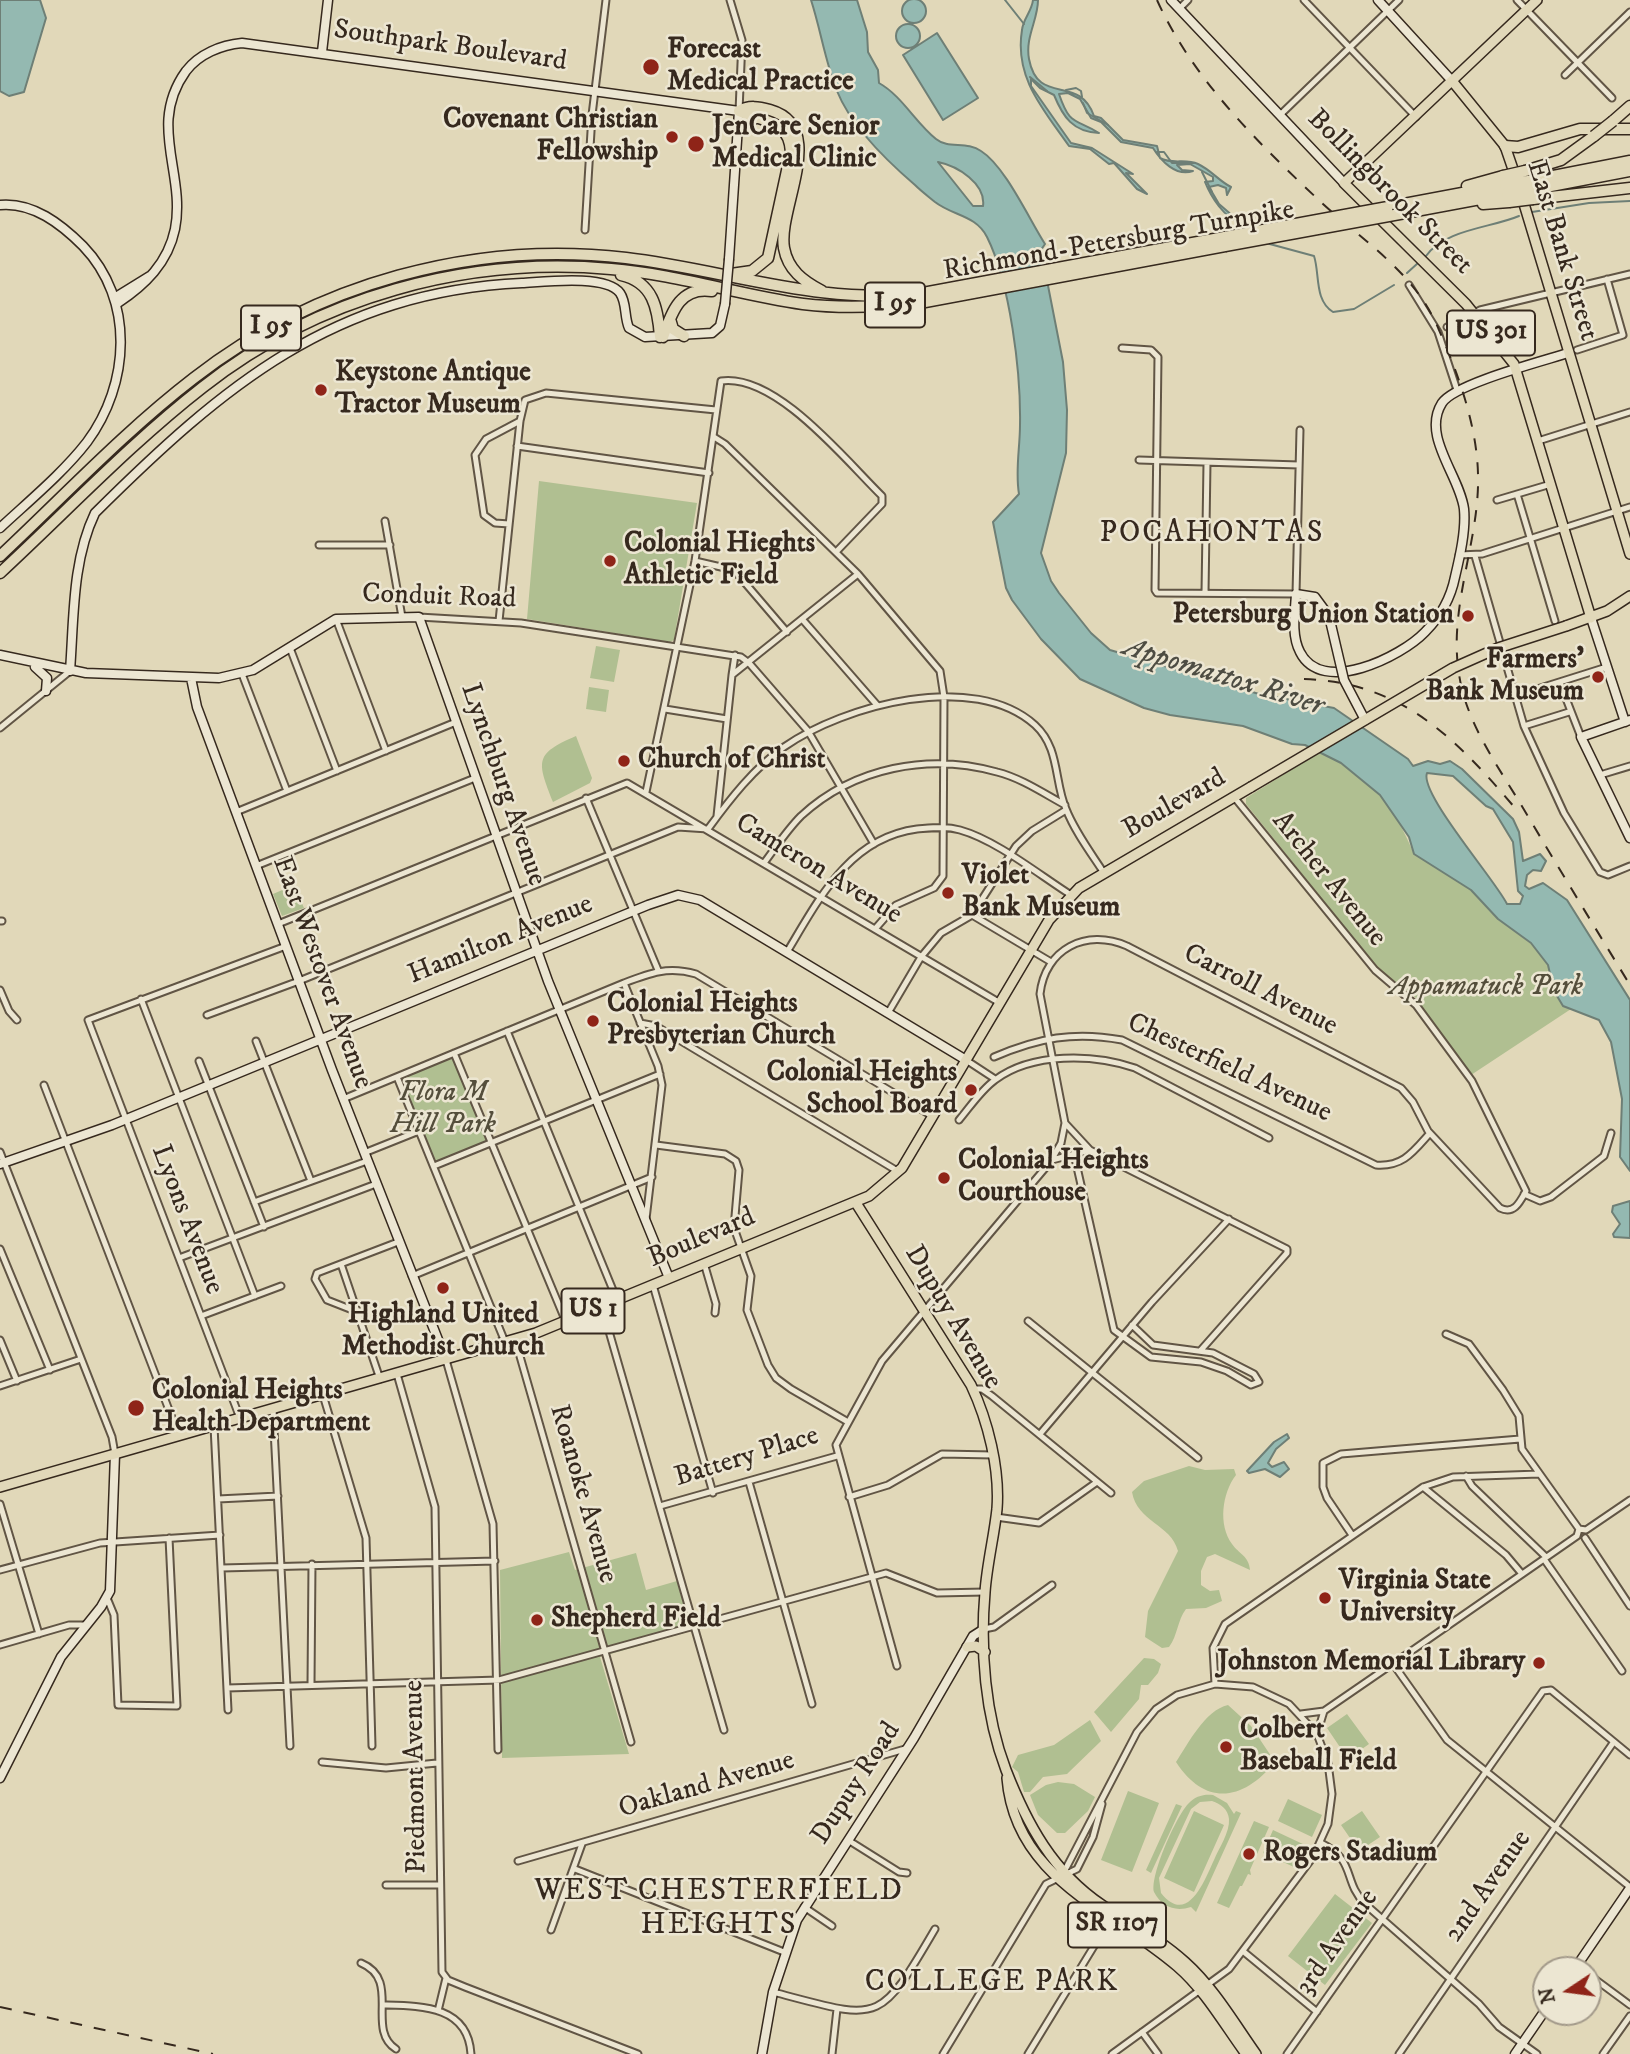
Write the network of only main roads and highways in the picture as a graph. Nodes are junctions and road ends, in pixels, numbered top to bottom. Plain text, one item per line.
1 (1537, 0) edge
2 (1453, 82) junction
3 (1630, 108) edge
4 (761, 117) junction
5 (1630, 129) edge
6 (738, 132) road end
7 (1505, 146) junction
8 (1630, 161) edge
9 (1630, 171) edge
10 (1529, 185) junction
11 (1630, 186) edge
12 (1506, 189) junction
13 (1404, 208) junction
14 (1225, 241) junction
15 (587, 267) junction
16 (722, 276) junction
17 (985, 285) junction
18 (740, 292) junction
19 (827, 295) junction
20 (670, 318) junction
21 (684, 336) road end
22 (1630, 554) edge
23 (0, 556) edge
24 (0, 575) edge
25 (1630, 596) edge
26 (1591, 618) junction
27 (856, 1203) junction
28 (0, 1487) edge
29 (967, 1647) road end
30 (985, 1652) junction
31 (1060, 1875) junction
32 (1204, 1988) junction
33 (1246, 2054) edge
34 (1256, 2054) edge

1 - 2 main road
2 - 7 main road, East Bank Street / US 301
2 - 26 main road, Bollingbrook Street / US 301
3 - 10 highway, bridge
4 - 6 highway
4 - 16 highway
4 - 19 highway
5 - 7 highway
7 - 22 main road, East Bank Street / US 301
8 - 10 highway, Richmond-Petersburg Turnpike / I 95
9 - 10 highway, Richmond-Petersburg Turnpike / I 95
10 - 11 highway
10 - 12 highway, Richmond-Petersburg Turnpike / I 95, bridge
10 - 12 highway, bridge
12 - 13 highway, Richmond-Petersburg Turnpike / I 95
12 - 13 highway, Richmond-Petersburg Turnpike / I 95
13 - 14 highway, Richmond-Petersburg Turnpike / I 95, bridge
13 - 14 highway, Richmond-Petersburg Turnpike / I 95, bridge
14 - 17 highway, Richmond-Petersburg Turnpike / I 95
15 - 18 highway, Richmond-Petersburg Turnpike / I 95
15 - 20 highway
15 - 24 highway, Richmond-Petersburg Turnpike / I 95
16 - 19 highway, Richmond-Petersburg Turnpike / I 95
16 - 23 highway, Richmond-Petersburg Turnpike / I 95
17 - 18 highway, Richmond-Petersburg Turnpike / I 95
17 - 19 highway, Richmond-Petersburg Turnpike / I 95
18 - 20 highway
20 - 21 highway
25 - 26 main road, US 1
26 - 27 main road, Boulevard / US 1, bridge
27 - 28 main road, Boulevard / US 1
27 - 30 main road, Dupuy Avenue / SR 1107
29 - 30 main road
30 - 31 main road, SR 1107
31 - 32 main road, SR 1107
31 - 32 main road, SR 1107
32 - 33 main road, SR 1107
32 - 34 main road, SR 1107

